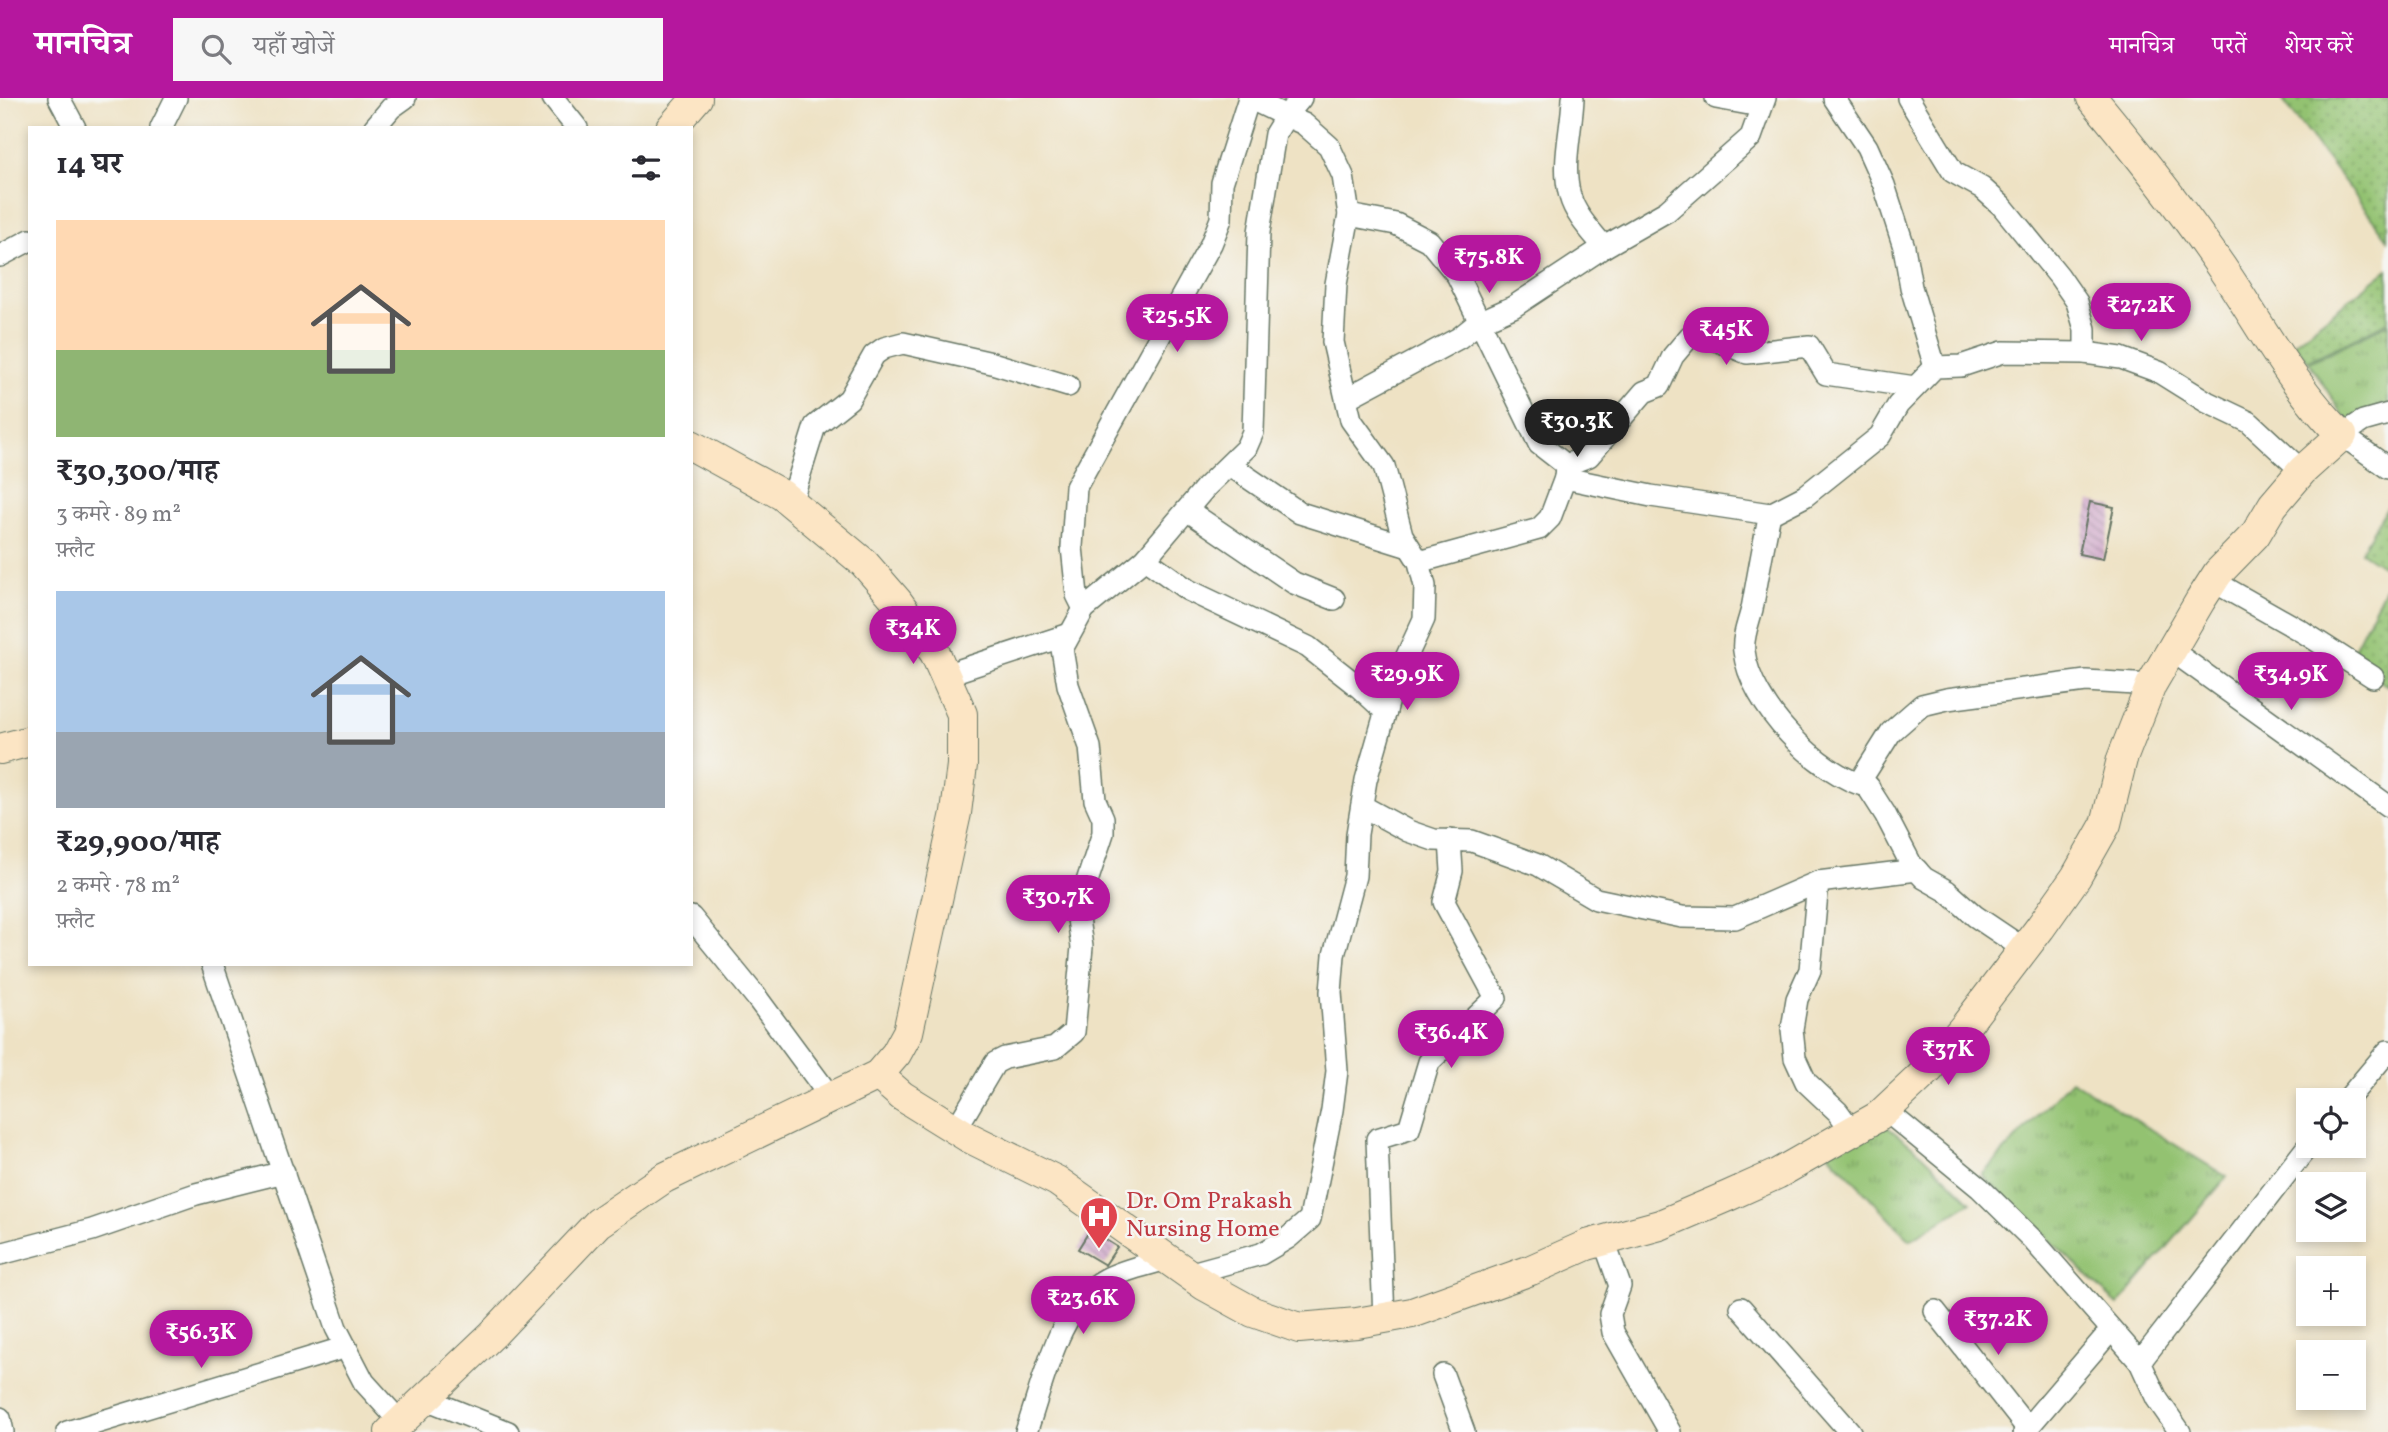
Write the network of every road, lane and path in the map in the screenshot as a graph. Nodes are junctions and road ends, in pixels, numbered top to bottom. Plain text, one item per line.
1 (59, 98) edge
2 (176, 98) edge
3 (405, 98) edge
4 (553, 98) edge
5 (697, 98) edge
6 (1249, 98) edge
7 (1301, 98) edge
8 (1573, 98) edge
9 (1716, 98) edge
10 (1834, 98) edge
11 (1908, 98) edge
12 (2092, 98) edge
13 (1762, 102) edge
14 (1286, 116) junction
15 (74, 126) edge
16 (161, 126) edge
17 (376, 126) edge
18 (575, 126) edge
19 (673, 126) edge
20 (1349, 215) junction
21 (28, 241) edge
22 (1604, 247) junction
23 (0, 256) edge
24 (1479, 322) junction
25 (2085, 353) junction
26 (1935, 367) junction
27 (1068, 386) dead end
28 (1915, 387) junction
29 (1347, 398) junction
30 (2388, 414) edge
31 (2342, 435) junction
32 (693, 446) edge
33 (1231, 466) junction
34 (2388, 468) edge
35 (2302, 471) junction
36 (1566, 472) junction
37 (791, 503) junction
38 (1187, 510) junction
39 (1770, 514) junction
40 (1414, 554) junction
41 (1145, 559) junction
42 (2213, 581) junction
43 (1334, 599) dead end
44 (1084, 610) junction
45 (1067, 635) junction
46 (2171, 650) junction
47 (945, 675) junction
48 (2373, 677) dead end
49 (2151, 685) junction
50 (1385, 712) junction
51 (28, 742) edge
52 (0, 749) edge
53 (1869, 787) junction
54 (1362, 806) junction
55 (2388, 806) edge
56 (1450, 840) junction
57 (1917, 870) junction
58 (1818, 883) junction
59 (693, 919) edge
60 (2024, 949) junction
61 (213, 966) edge
62 (2388, 1051) edge
63 (878, 1075) junction
64 (2357, 1088) edge
65 (831, 1098) junction
66 (1885, 1110) junction
67 (956, 1129) junction
68 (1852, 1131) junction
69 (2299, 1158) edge
70 (284, 1172) junction
71 (1604, 1241) junction
72 (0, 1254) edge
73 (1178, 1267) junction
74 (1741, 1308) dead end
75 (1935, 1311) dead end
76 (1384, 1319) junction
77 (2112, 1330) junction
78 (346, 1347) junction
79 (2140, 1362) junction
80 (1443, 1375) dead end
81 (426, 1399) junction
82 (0, 1418) edge
83 (395, 1428) edge
84 (2025, 1430) edge
85 (4, 1432) edge
86 (67, 1432) edge
87 (508, 1432) edge
88 (1026, 1432) edge
89 (1464, 1432) edge
90 (1670, 1432) edge
91 (1850, 1432) edge
92 (2180, 1432) edge

1 - 15 street
2 - 16 street
3 - 17 street
4 - 18 street
5 - 19 street
6 - 14 street
6 - 44 street
7 - 14 street
8 - 22 street
9 - 13 street
10 - 26 street
11 - 25 street
12 - 31 street
13 - 22 street
14 - 20 street
14 - 33 street
20 - 24 street
20 - 29 street
21 - 23 street
22 - 24 street
24 - 29 street
24 - 36 street
25 - 26 street
25 - 35 street
26 - 28 street
27 - 37 street
28 - 36 street
28 - 39 street
29 - 40 street
30 - 31 street
31 - 34 street
31 - 35 street
32 - 37 street
33 - 38 street
33 - 40 street
35 - 42 street
36 - 39 street
36 - 40 street
37 - 47 street
38 - 41 street
38 - 43 street
39 - 53 street
40 - 50 street
41 - 44 street
41 - 50 street
42 - 46 street
42 - 48 street
44 - 45 street
45 - 47 street
45 - 67 street
46 - 49 street
46 - 55 street
47 - 63 street
49 - 53 street
49 - 60 street
50 - 54 street
51 - 52 street
53 - 57 street
54 - 56 street
54 - 73 street
56 - 58 street
56 - 76 street
57 - 58 street
57 - 60 street
58 - 68 street
59 - 65 street
60 - 66 street
61 - 70 street
62 - 64 street
63 - 65 street
63 - 67 street
65 - 81 street
66 - 68 street
66 - 77 street
67 - 73 street
68 - 71 street
69 - 79 street
70 - 72 street
70 - 78 street
71 - 76 street
71 - 90 street
73 - 76 street
73 - 88 street
74 - 91 street
75 - 84 street
77 - 79 street
77 - 84 street
78 - 83 street
78 - 86 street
79 - 92 street
80 - 89 street
81 - 83 street
81 - 87 street
82 - 85 street

